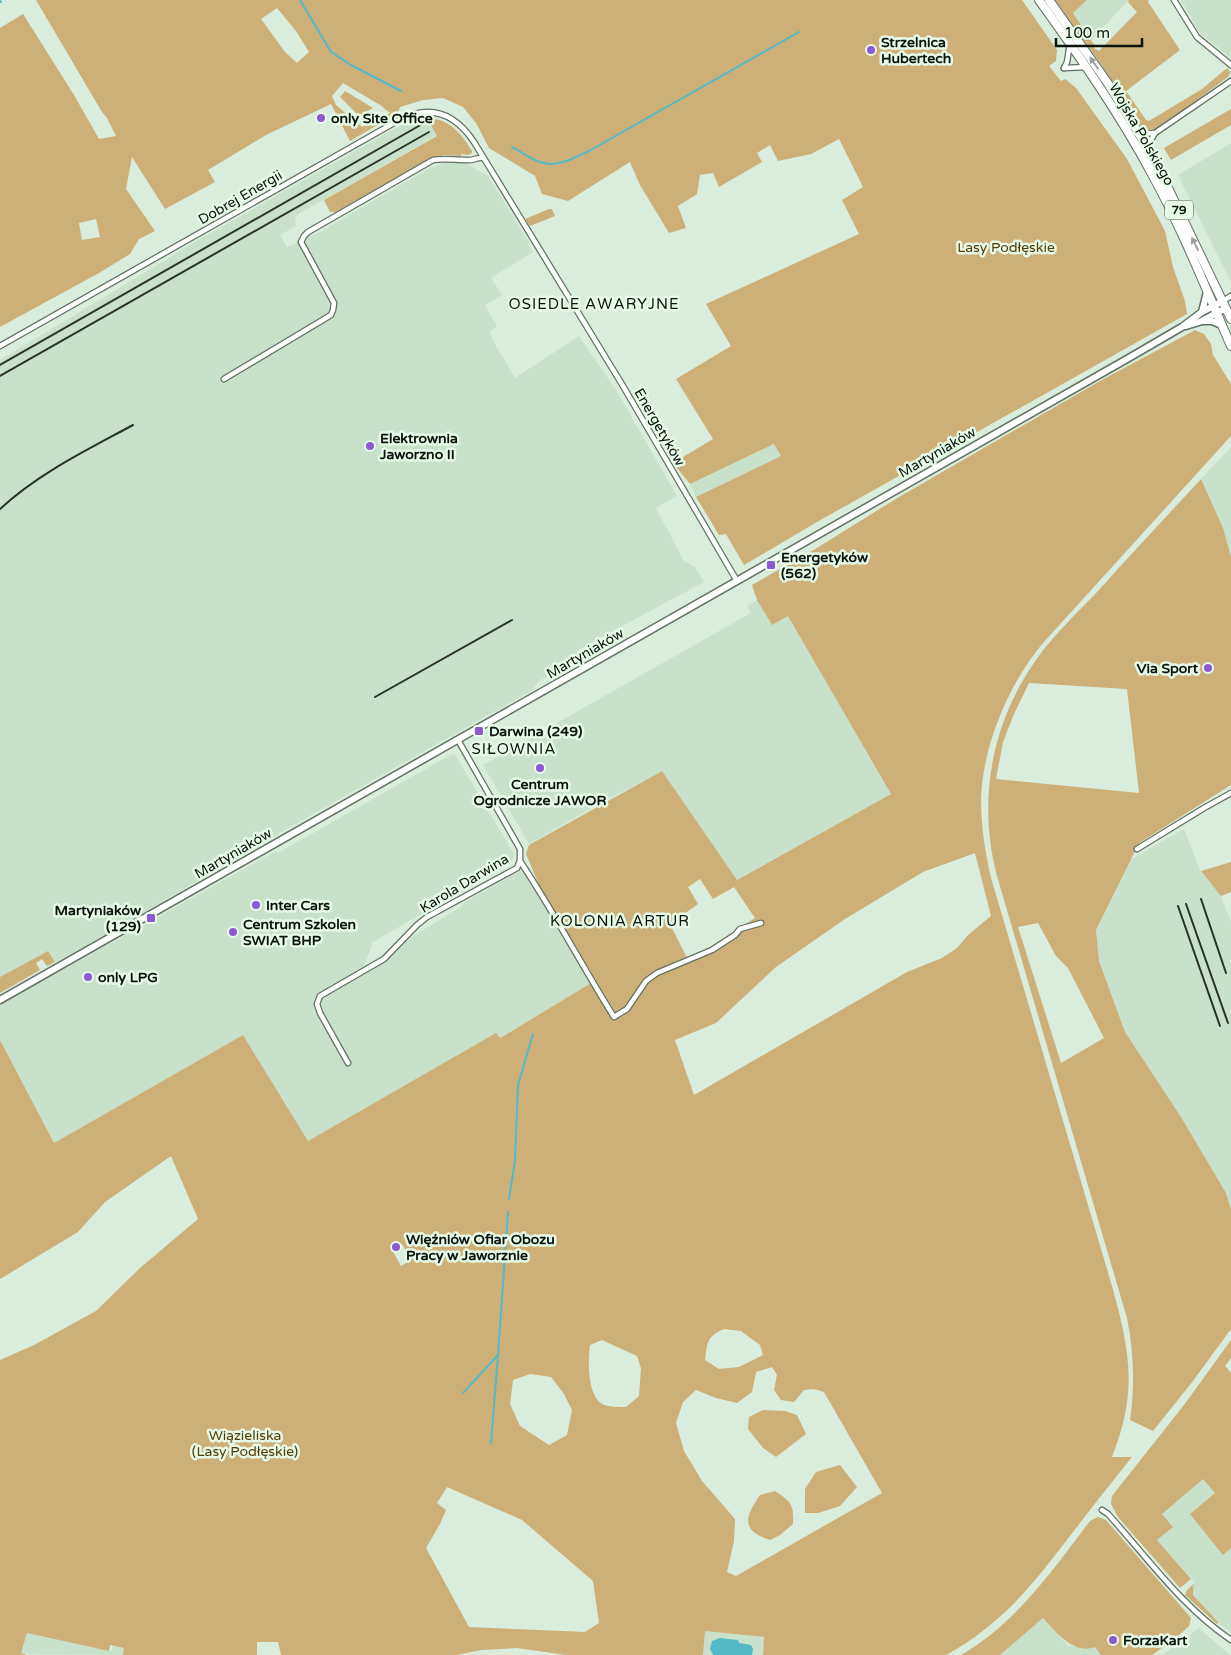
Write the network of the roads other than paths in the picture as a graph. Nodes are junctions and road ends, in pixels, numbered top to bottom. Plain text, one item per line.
1 (1039, 0) edge
2 (1049, 0) edge
3 (1174, 0) edge
4 (1070, 43) junction
5 (1231, 65) edge
6 (1087, 67) junction
7 (1231, 81) edge
8 (1155, 133) junction
9 (1139, 134) junction
10 (1147, 148) junction
11 (483, 158) junction
12 (562, 287) joint
13 (1207, 292) junction
14 (1231, 296) edge
15 (1227, 304) edge
16 (1215, 309) junction
17 (1202, 312) junction
18 (1231, 319) edge
19 (1202, 321) junction
20 (1222, 325) junction
21 (1182, 327) junction
22 (0, 346) edge
23 (1231, 346) edge
24 (224, 379) dead end
25 (737, 581) junction
26 (458, 740) junction
27 (1231, 793) edge
28 (1137, 849) dead end
29 (520, 861) junction
30 (761, 923) dead end
31 (0, 1000) edge
32 (348, 1063) dead end
33 (1102, 1510) dead end
34 (1231, 1640) edge

1 - 4 main road, Wojska Polskiego / 79
9 -> 2 main road, Wojska Polskiego / 79
3 - 5 street
4 - 6 main road, Wojska Polskiego / 79
4 - 6 street
6 - 13 main road, Wojska Polskiego / 79
7 - 8 street
8 - 9 street
8 - 10 street
9 - 10 main road, Wojska Polskiego / 79
15 -> 10 main road, Wojska Polskiego / 79
11 - 12 street, Dobrej Energii
11 - 22 street, Dobrej Energii
11 - 24 street
12 - 25 street, Energetyków
13 - 16 main road, Wojska Polskiego / 79
13 - 17 main road
14 - 15 street
15 - 16 main road, Martyniaków
15 - 18 main road, Wojska Polskiego / 79
16 - 17 main road, Martyniaków
16 - 19 main road, Martyniaków
16 - 20 main road, Wojska Polskiego / 79
17 - 21 main road, Martyniaków
19 - 20 main road
19 - 21 main road, Martyniaków
20 - 23 main road, Wojska Polskiego / 79
21 - 25 main road, Martyniaków
25 - 26 main road, Martyniaków
26 - 29 street, Karola Darwina
26 - 31 main road, Martyniaków
27 - 28 street
29 - 30 street
29 - 32 street, Karola Darwina
33 - 34 street

